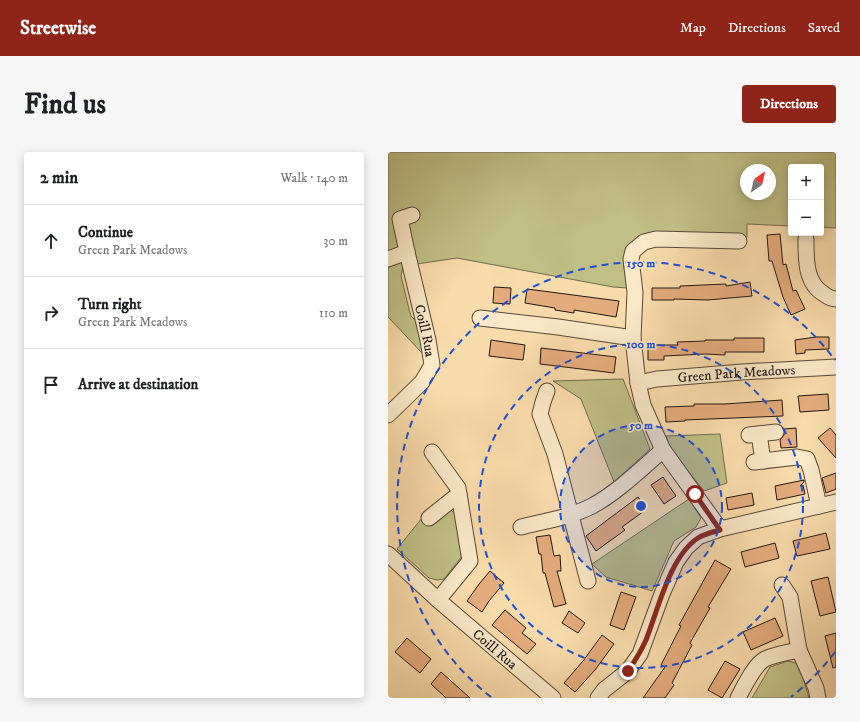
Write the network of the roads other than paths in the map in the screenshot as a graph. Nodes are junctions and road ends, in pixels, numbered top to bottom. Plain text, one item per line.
1 (412, 215) dead end
2 (806, 239) dead end
3 (739, 241) dead end
4 (407, 252) junction
5 (388, 260) edge
6 (836, 299) edge
7 (480, 318) dead end
8 (633, 338) junction
9 (836, 367) edge
10 (638, 383) junction
11 (547, 391) dead end
12 (388, 415) edge
13 (776, 432) dead end
14 (663, 450) junction
15 (432, 452) dead end
16 (459, 494) junction
17 (836, 502) edge
18 (819, 506) junction
19 (570, 514) junction
20 (429, 518) dead end
21 (521, 527) dead end
22 (720, 530) junction
23 (388, 554) edge
24 (588, 581) dead end
25 (782, 585) dead end
26 (438, 600) junction
27 (799, 650) junction
28 (553, 698) edge
29 (598, 698) edge
30 (738, 698) edge
31 (818, 698) edge

1 - 4 street, Coill Rua
2 - 6 street
3 - 8 street
4 - 5 street
4 - 12 street, Coill Rua
7 - 8 street
8 - 10 street
9 - 10 street, Green Park Meadows
10 - 14 street
11 - 19 street
13 - 18 street
14 - 19 street
14 - 22 street
15 - 16 street
16 - 20 street
16 - 26 street
17 - 18 street
18 - 22 street
19 - 21 street
19 - 24 street
22 - 29 street
23 - 26 street, Coill Rua
25 - 27 street
26 - 28 street, Coill Rua
27 - 30 street
27 - 31 street

